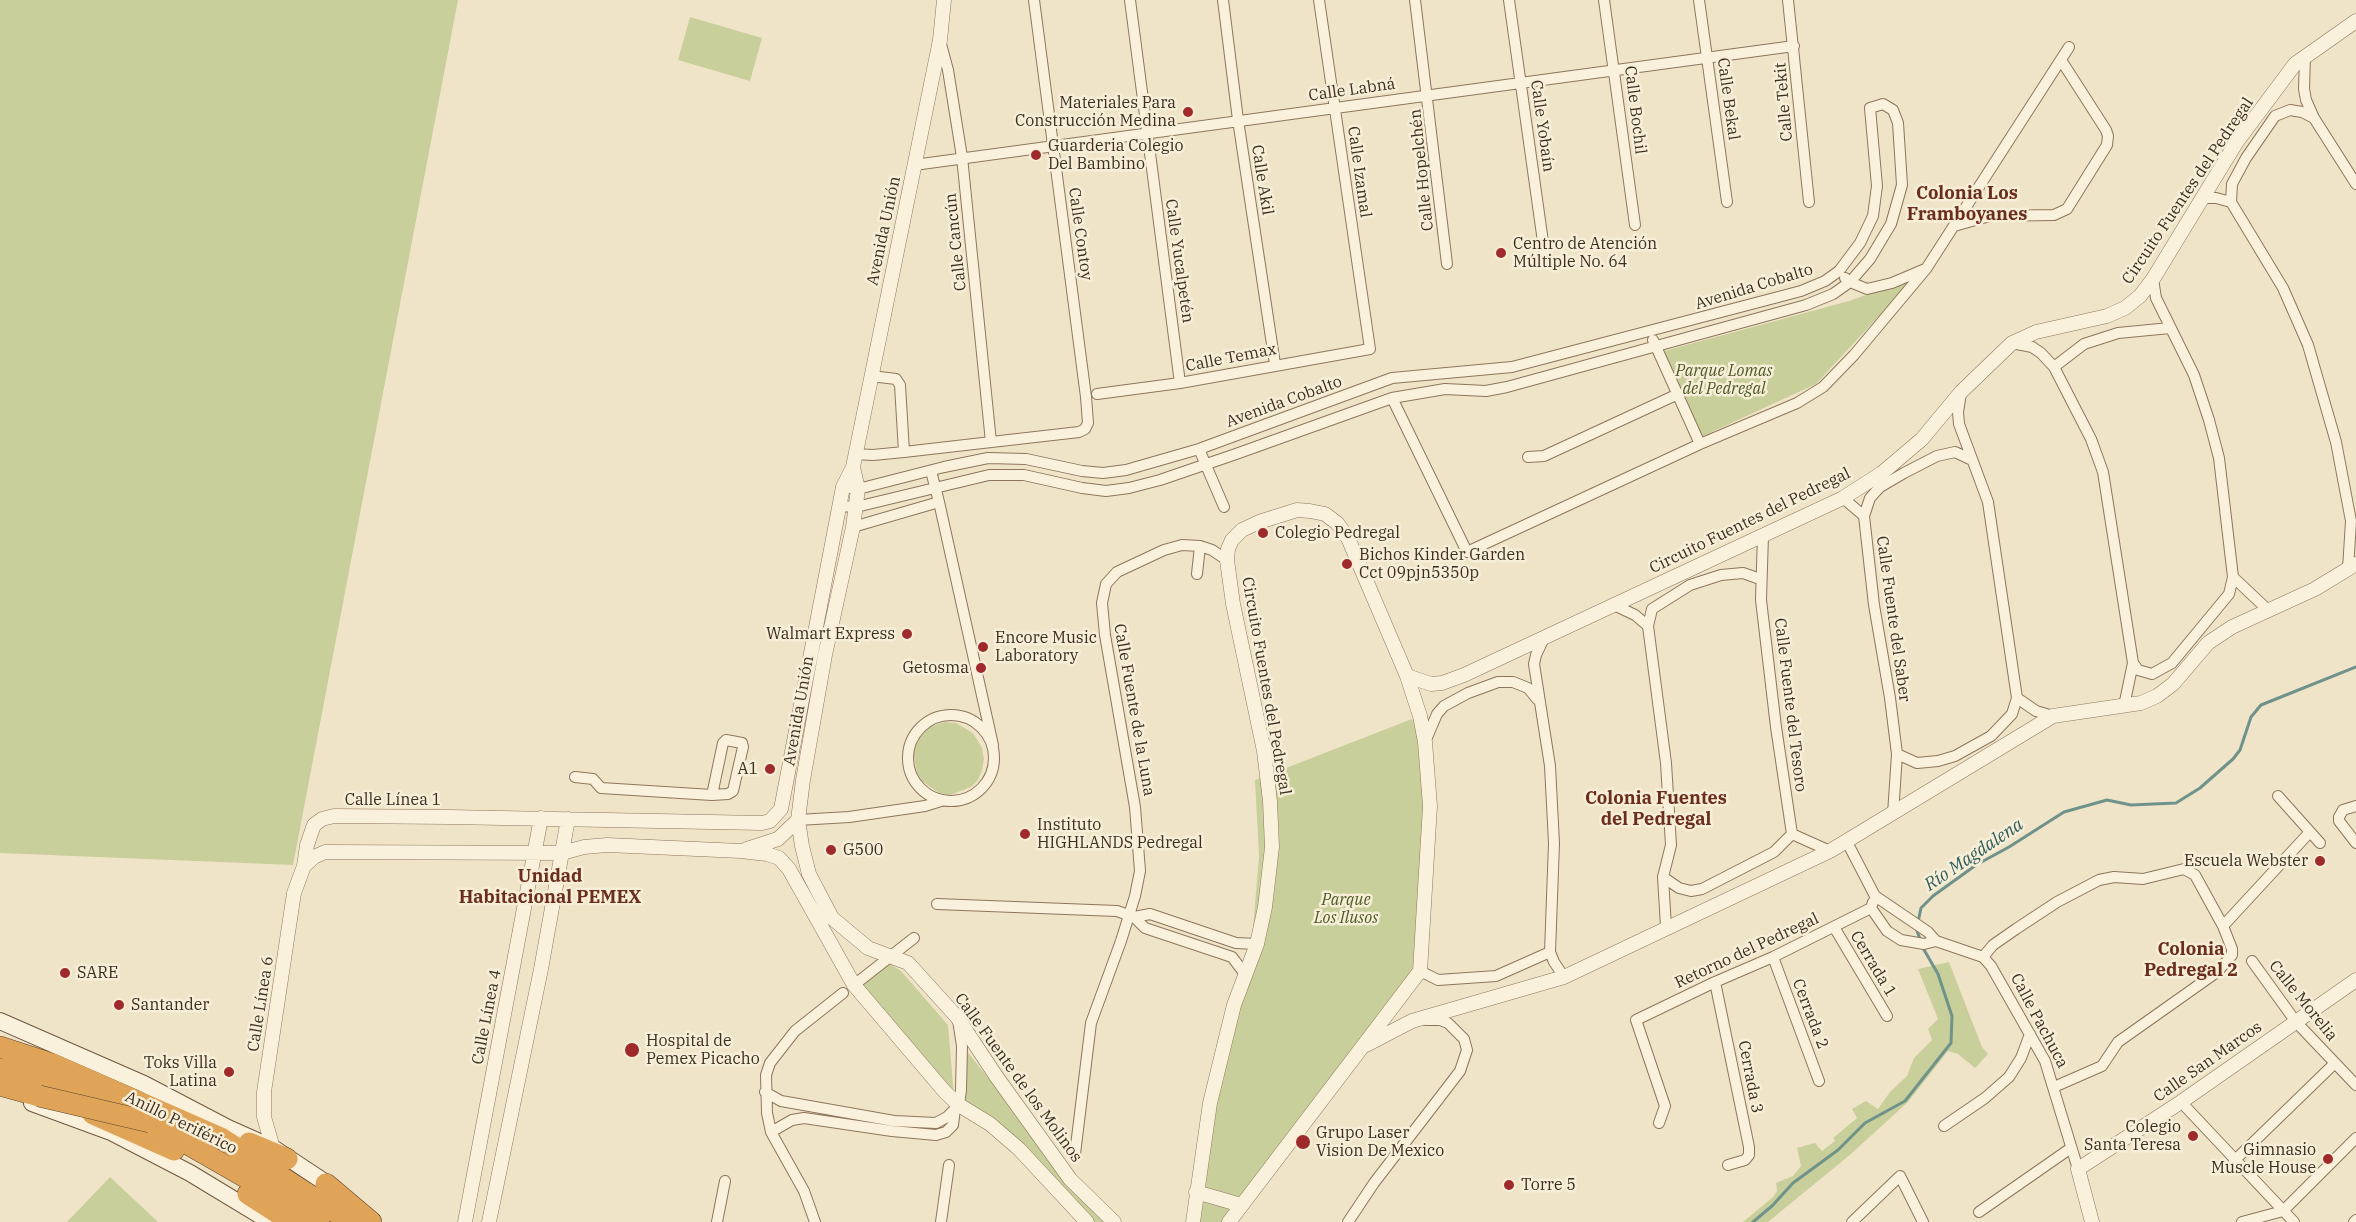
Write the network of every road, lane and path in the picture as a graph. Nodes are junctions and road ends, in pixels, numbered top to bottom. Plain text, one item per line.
1 (944, 0) edge
2 (1034, 0) edge
3 (1130, 0) edge
4 (1223, 0) edge
5 (1319, 0) edge
6 (1415, 0) edge
7 (1509, 0) edge
8 (1604, 0) edge
9 (1699, 0) edge
10 (1788, 0) edge
11 (2356, 21) edge
12 (940, 40) junction
13 (1794, 46) junction
14 (2069, 47) dead end
15 (2305, 56) junction
16 (1707, 58) junction
17 (2061, 60) junction
18 (1615, 70) junction
19 (1521, 83) junction
20 (1428, 95) junction
21 (1334, 107) junction
22 (2314, 118) junction
23 (1238, 120) junction
24 (1147, 132) junction
25 (1053, 145) junction
26 (962, 157) junction
27 (914, 165) junction
28 (2356, 184) edge
29 (2204, 198) junction
30 (1727, 202) dead end
31 (1809, 202) dead end
32 (2231, 202) junction
33 (1635, 225) dead end
34 (1954, 226) junction
35 (1545, 256) dead end
36 (1447, 264) dead end
37 (1926, 269) junction
38 (1839, 271) junction
39 (2153, 279) junction
40 (1850, 282) junction
41 (2170, 328) junction
42 (1650, 332) junction
43 (2012, 343) junction
44 (1655, 346) junction
45 (1370, 349) joint
46 (1275, 364) junction
47 (2054, 367) junction
48 (871, 376) junction
49 (1180, 383) junction
50 (1961, 392) junction
51 (1097, 394) dead end
52 (1678, 394) junction
53 (1392, 398) junction
54 (991, 442) junction
55 (1700, 444) junction
56 (1199, 449) junction
57 (904, 452) junction
58 (1528, 457) dead end
59 (1972, 460) junction
60 (854, 461) junction
61 (1206, 465) junction
62 (931, 471) junction
63 (843, 487) junction
64 (936, 487) junction
65 (858, 489) junction
66 (1843, 498) junction
67 (939, 502) junction
68 (840, 506) junction
69 (856, 507) junction
70 (1224, 507) dead end
71 (1864, 516) junction
72 (2354, 523) edge
73 (853, 527) junction
74 (1762, 535) junction
75 (1200, 546) junction
76 (1227, 560) junction
77 (2352, 566) edge
78 (1197, 574) dead end
79 (2233, 577) junction
80 (1760, 579) junction
81 (1614, 605) junction
82 (2268, 610) junction
83 (1648, 627) junction
84 (1544, 638) junction
85 (2133, 663) junction
86 (1407, 676) junction
87 (2017, 698) junction
88 (1539, 702) junction
89 (2124, 706) junction
90 (2053, 716) junction
91 (1425, 742) junction
92 (993, 745) junction
93 (1897, 754) junction
94 (575, 777) dead end
95 (711, 795) junction
96 (2278, 796) dead end
97 (941, 801) junction
98 (2356, 806) edge
99 (1893, 814) junction
100 (776, 815) joint
101 (541, 818) junction
102 (568, 819) junction
103 (798, 819) junction
104 (660, 821) junction
105 (2309, 833) junction
106 (1792, 834) junction
107 (1846, 842) junction
108 (2320, 843) dead end
109 (2356, 843) edge
110 (657, 846) junction
111 (741, 851) junction
112 (1830, 851) junction
113 (562, 852) junction
114 (535, 853) junction
115 (304, 866) junction
116 (1663, 876) junction
117 (1875, 896) junction
118 (937, 904) dead end
119 (1871, 908) junction
120 (1132, 917) junction
121 (2223, 926) junction
122 (1666, 927) junction
123 (1834, 927) junction
124 (1932, 936) junction
125 (914, 938) dead end
126 (1257, 944) junction
127 (1550, 952) junction
128 (891, 955) junction
129 (1773, 957) junction
130 (1983, 957) junction
131 (2252, 961) dead end
132 (1420, 971) junction
133 (1245, 974) junction
134 (1564, 977) junction
135 (2356, 980) edge
136 (1714, 982) junction
137 (849, 989) junction
138 (1887, 1016) dead end
139 (957, 1017) junction
140 (0, 1021) edge
141 (1413, 1021) junction
142 (2296, 1022) junction
143 (2030, 1034) junction
144 (0, 1047) edge
145 (1362, 1047) junction
146 (0, 1056) edge
147 (2334, 1063) junction
148 (55, 1065) junction
149 (0, 1069) edge
150 (0, 1080) edge
151 (1819, 1081) dead end
152 (0, 1085) edge
153 (2356, 1085) edge
154 (2054, 1087) junction
155 (765, 1092) junction
156 (0, 1094) edge
157 (2181, 1102) junction
158 (957, 1107) junction
159 (852, 1118) junction
160 (150, 1122) junction
161 (1659, 1123) dead end
162 (1944, 1126) dead end
163 (111, 1132) junction
164 (771, 1132) junction
165 (2356, 1138) edge
166 (2071, 1148) junction
167 (280, 1153) junction
168 (1075, 1154) dead end
169 (189, 1156) junction
170 (2234, 1161) junction
171 (949, 1165) dead end
172 (1728, 1165) dead end
173 (2078, 1169) junction
174 (725, 1181) dead end
175 (326, 1184) junction
176 (1196, 1192) junction
177 (2283, 1211) junction
178 (1978, 1212) dead end
179 (1235, 1216) edge
180 (271, 1222) edge
181 (292, 1222) edge
182 (319, 1222) edge
183 (334, 1222) edge
184 (351, 1222) edge
185 (371, 1222) edge
186 (378, 1222) edge
187 (465, 1222) edge
188 (489, 1222) edge
189 (717, 1222) edge
190 (815, 1222) edge
191 (941, 1222) edge
192 (1087, 1222) edge
193 (1114, 1222) edge
194 (1192, 1222) edge
195 (1348, 1222) edge
196 (1852, 1222) edge
197 (1923, 1222) edge
198 (2092, 1222) edge
199 (2242, 1222) edge
200 (2294, 1222) edge

1 - 12 street, Avenida Unión
2 - 25 street, Calle Contoy
3 - 24 street, Calle Yucalpetén
4 - 23 street, Calle Akil
5 - 21 street, Calle Izamal
6 - 20 street, Calle Hopelchén
7 - 19 street, Calle Yobaín
8 - 18 street, Calle Bochil
9 - 16 street, Calle Bekal
10 - 13 street, Calle Tekit
11 - 15 street, Circuito Fuentes del Pedregal
12 - 26 street, Calle Cancún
12 - 27 street, Avenida Unión
13 - 16 street, Calle Labná
13 - 31 street, Calle Tekit
14 - 17 street
15 - 22 street
15 - 29 street, Circuito Fuentes del Pedregal
16 - 18 street, Calle Labná
16 - 30 street, Calle Bekal
17 - 34 street
17 - 34 street
18 - 19 street, Calle Labná
18 - 33 street, Calle Bochil
19 - 20 street, Calle Labná
19 - 35 street, Calle Yobaín
20 - 21 street, Calle Labná
20 - 36 street, Calle Hopelchén
21 - 23 street, Calle Labná
21 - 45 street, Calle Izamal
22 - 28 street
22 - 32 street
23 - 24 street, Calle Labná
23 - 46 street, Calle Akil
24 - 25 street, Calle Labná
24 - 49 street, Calle Yucalpetén
25 - 26 street, Calle Labná
25 - 54 street, Calle Contoy
26 - 27 street, Calle Labná
26 - 54 street, Calle Cancún
27 - 48 street, Avenida Unión
29 - 32 street
29 - 39 street, Circuito Fuentes del Pedregal
32 - 72 street
34 - 37 street
37 - 40 street
37 - 55 street
38 - 40 street
38 - 40 street, Avenida Cobalto
38 - 42 street, Avenida Cobalto
39 - 41 street
39 - 43 street, Circuito Fuentes del Pedregal
40 - 44 street, Avenida Cobalto
41 - 47 street
41 - 79 street
42 - 44 street
42 - 56 street, Avenida Cobalto
43 - 47 street
43 - 50 street, Circuito Fuentes del Pedregal
44 - 52 street
44 - 53 street, Avenida Cobalto
45 - 46 street, Calle Temax
46 - 49 street, Calle Temax
47 - 85 street
48 - 57 street
48 - 60 street, Avenida Unión
49 - 51 street, Calle Temax
50 - 59 street
50 - 66 street, Circuito Fuentes del Pedregal
52 - 55 street
52 - 58 street
53 - 55 street
53 - 61 street, Avenida Cobalto
54 - 57 street
56 - 61 street
56 - 62 street, Avenida Cobalto
57 - 60 street
59 - 71 street
59 - 87 street
60 - 63 street, Avenida Unión
60 - 65 street, Avenida Unión
61 - 64 street, Avenida Cobalto
61 - 70 street
62 - 64 street
62 - 65 street, Avenida Cobalto
63 - 65 street, Avenida Cobalto
63 - 68 street, Avenida Unión
64 - 67 street
64 - 69 street, Avenida Cobalto
65 - 69 street, Avenida Unión
66 - 71 street, Calle Fuente del Saber
66 - 74 street, Circuito Fuentes del Pedregal
67 - 73 street
67 - 92 street
68 - 69 street, Avenida Cobalto
68 - 100 street, Avenida Unión
69 - 73 street, Avenida Unión
71 - 93 street, Calle Fuente del Saber
72 - 77 street
73 - 103 street, Avenida Unión
74 - 80 street, Calle Fuente del Tesoro
74 - 81 street, Circuito Fuentes del Pedregal
75 - 76 street
75 - 78 street
75 - 120 street, Calle Fuente de la Luna
76 - 86 street, Circuito Fuentes del Pedregal
76 - 126 street, Circuito Fuentes del Pedregal
77 - 82 street
79 - 82 street
79 - 85 street
80 - 83 street
80 - 106 street, Calle Fuente del Tesoro
81 - 83 street
81 - 84 street, Circuito Fuentes del Pedregal
82 - 89 street
83 - 116 street
84 - 86 street, Circuito Fuentes del Pedregal
84 - 88 street
85 - 89 street
86 - 91 street, Circuito Fuentes del Pedregal
87 - 90 street
87 - 93 street
88 - 91 street
88 - 127 street
89 - 90 street
90 - 99 street
91 - 132 street, Circuito Fuentes del Pedregal
92 - 97 street
92 - 97 street
93 - 99 street, Calle Fuente del Saber
94 - 95 street
95 - 95 street
96 - 105 street
97 - 103 street
98 - 109 street
99 - 107 street
100 - 104 street, Calle Línea 1
101 - 102 street, Calle Línea 1
101 - 114 street, Calle Línea 4
101 - 115 street, Calle Línea 1
102 - 104 street, Calle Línea 1
102 - 113 street
103 - 111 street
103 - 128 street, Calle Fuente de los Molinos
104 - 110 street
105 - 108 street
105 - 121 street
106 - 112 street
106 - 116 street
107 - 112 street
107 - 117 street
110 - 111 street
110 - 113 street
111 - 137 street
112 - 122 street
113 - 114 street
113 - 188 street
114 - 115 street
114 - 187 street, Calle Línea 4
115 - 167 street, Calle Línea 6
116 - 122 street
117 - 119 street
117 - 124 street
118 - 120 street
119 - 123 street, Retorno del Pedregal
119 - 124 street
120 - 126 street
120 - 133 street
120 - 168 street, Calle Fuente de la Luna
121 - 130 street
121 - 154 street
122 - 134 street
123 - 129 street, Retorno del Pedregal
123 - 138 street, Cerrada 1
124 - 130 street
125 - 128 street
126 - 133 street, Circuito Fuentes del Pedregal
127 - 132 street
127 - 134 street
128 - 137 street
128 - 139 street, Calle Fuente de los Molinos
129 - 136 street, Retorno del Pedregal
129 - 151 street, Cerrada 2
130 - 143 street, Calle Pachuca
131 - 142 street, Calle Morelia
132 - 145 street
133 - 176 street, Circuito Fuentes del Pedregal
134 - 141 street
135 - 142 street, Calle San Marcos
136 - 161 street, Retorno del Pedregal
136 - 172 street, Cerrada 3
137 - 155 street
137 - 158 street
139 - 158 street
139 - 193 street, Calle Fuente de los Molinos
140 - 167 main road
141 - 145 street
141 - 195 street
142 - 147 street, Calle Morelia
142 - 157 street, Calle San Marcos
143 - 154 street, Calle Pachuca
143 - 162 street
144 - 148 highway, Anillo Periférico
145 - 179 street
146 - 183 highway
147 - 153 street, Calle Morelia
147 - 170 street
148 - 167 highway
148 - 184 highway, Anillo Periférico
149 - 160 highway, bridge
150 - 169 highway, Anillo Periférico
152 - 160 highway, bridge
154 - 166 street, Calle Pachuca
155 - 159 street
155 - 164 street
156 - 163 main road
157 - 170 street
157 - 173 street, Calle San Marcos
158 - 159 street
158 - 192 street
159 - 164 street
160 - 182 highway
163 - 169 highway
163 - 180 main road
164 - 190 street
165 - 177 street
166 - 173 street, Calle Pachuca
166 - 178 street
167 - 175 main road
169 - 181 highway, Anillo Periférico
170 - 177 street
171 - 191 street
173 - 198 street, Calle Pachuca
174 - 189 street
175 - 185 highway
175 - 186 main road
176 - 179 street
176 - 194 street, Circuito Fuentes del Pedregal
177 - 199 street
177 - 200 street
196 - 197 street

